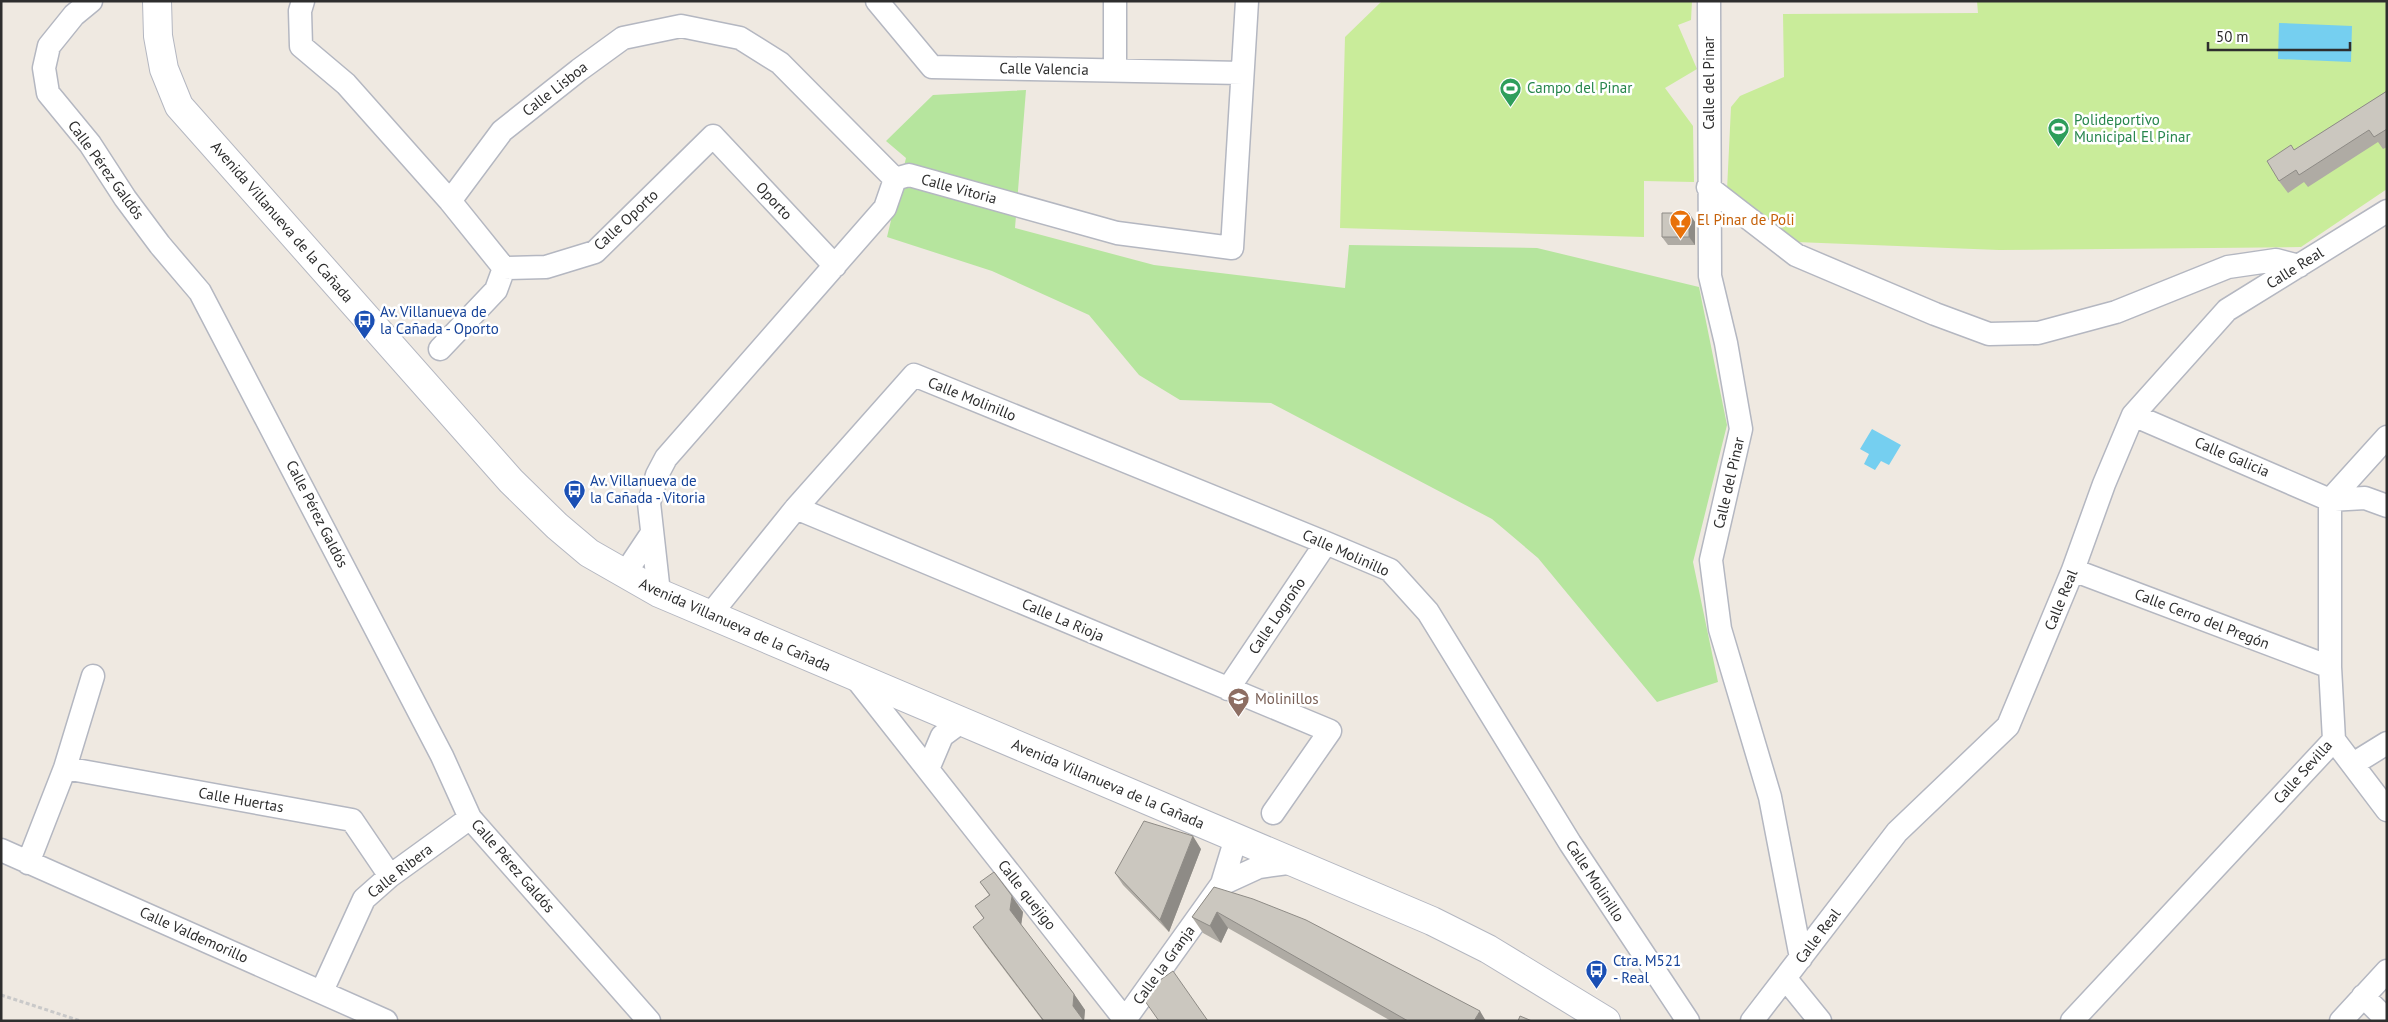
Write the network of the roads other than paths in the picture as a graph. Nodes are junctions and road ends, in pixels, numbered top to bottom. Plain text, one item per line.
1 (91, 1) edge
2 (157, 1) edge
3 (303, 1) edge
4 (877, 1) edge
5 (1115, 1) edge
6 (1247, 1) edge
7 (1709, 1) edge
8 (1115, 70) junction
9 (1242, 73) junction
10 (713, 136) joint
11 (895, 179) junction
12 (1708, 187) junction
13 (450, 201) junction
14 (2387, 212) edge
15 (836, 266) junction
16 (2299, 266) junction
17 (504, 268) junction
18 (440, 349) dead end
19 (2133, 415) junction
20 (2387, 437) edge
21 (2330, 500) junction
22 (2387, 506) edge
23 (796, 508) junction
24 (652, 533) junction
25 (1326, 543) junction
26 (2074, 570) junction
27 (624, 575) junction
28 (659, 594) junction
29 (710, 615) junction
30 (2330, 667) junction
31 (93, 676) dead end
32 (855, 677) junction
33 (1228, 689) junction
34 (961, 722) junction
35 (2334, 740) junction
36 (2387, 743) edge
37 (2353, 764) junction
38 (65, 768) junction
39 (928, 769) junction
40 (2387, 810) edge
41 (1272, 813) dead end
42 (470, 818) junction
43 (1236, 838) junction
44 (1, 850) edge
45 (1294, 862) junction
46 (28, 864) junction
47 (390, 876) junction
48 (1222, 884) junction
49 (1377, 900) junction
50 (1801, 958) junction
51 (2387, 971) edge
52 (1785, 978) junction
53 (322, 991) junction
54 (2363, 996) junction
55 (1125, 1020) edge
56 (2387, 1020) edge
57 (386, 1021) edge
58 (649, 1021) edge
59 (1572, 1021) edge
60 (1606, 1021) edge
61 (1688, 1021) edge
62 (1752, 1021) edge
63 (1820, 1021) edge
64 (2072, 1021) edge
65 (2340, 1021) edge

1 - 42 street, Calle Pérez Galdós
2 - 27 main road, Avenida Villanueva de la Cañada
3 - 13 street
4 - 8 street, Calle Valencia
5 - 8 street
6 - 9 street, Calle Vitoria
7 - 12 street, Calle del Pinar
8 - 9 street, Calle Valencia
9 - 11 street, Calle Vitoria
10 - 15 street, Oporto
10 - 17 street, Calle Oporto
11 - 13 street, Calle Lisboa
11 - 15 street
12 - 16 street
12 - 50 street, Calle del Pinar
13 - 17 street
14 - 16 street, Calle Real
15 - 24 street
16 - 19 street, Calle Real
17 - 18 street
19 - 21 street, Calle Galicia
19 - 26 street, Calle Real
20 - 21 street
21 - 22 street
21 - 30 street, Calle Sevilla
23 - 25 street, Calle Molinillo
23 - 29 street
23 - 33 street, Calle La Rioja
24 - 27 street
24 - 28 street
25 - 33 street, Calle Logroño
25 - 61 street, Calle Molinillo
26 - 30 street, Calle Cerro del Pregón
26 - 50 street, Calle Real
27 - 28 main road, Avenida Villanueva de la Cañada
28 - 29 main road, Avenida Villanueva de la Cañada
29 - 32 main road, Avenida Villanueva de la Cañada
30 - 35 street, Calle Sevilla
31 - 38 street
32 - 34 main road, Avenida Villanueva de la Cañada
32 - 39 street, Calle quejigo
33 - 41 street, Calle La Rioja
34 - 39 street
34 - 43 main road, Avenida Villanueva de la Cañada
35 - 37 street
35 - 64 street, Calle Sevilla
36 - 37 street
37 - 40 street
38 - 46 street
38 - 47 street, Calle Huertas
39 - 55 street, Calle quejigo
42 - 47 street, Calle Ribera
42 - 58 street, Calle Pérez Galdós
43 - 45 main road, Avenida Villanueva de la Cañada
43 - 48 street, Calle la Granja
44 - 46 street, Calle Valdemorillo
45 - 48 street, Calle la Granja
45 - 49 main road, Avenida Villanueva de la Cañada
46 - 53 street, Calle Valdemorillo
47 - 53 street, Calle Ribera
48 - 55 street, Calle la Granja
49 - 59 main road, Avenida Villanueva de la Cañada
49 - 60 main road, Avenida Villanueva de la Cañada
50 - 52 street, Calle Real
51 - 54 street
52 - 62 street, Calle Real
52 - 63 street
53 - 57 street, Calle Valdemorillo
54 - 56 street
54 - 65 street

